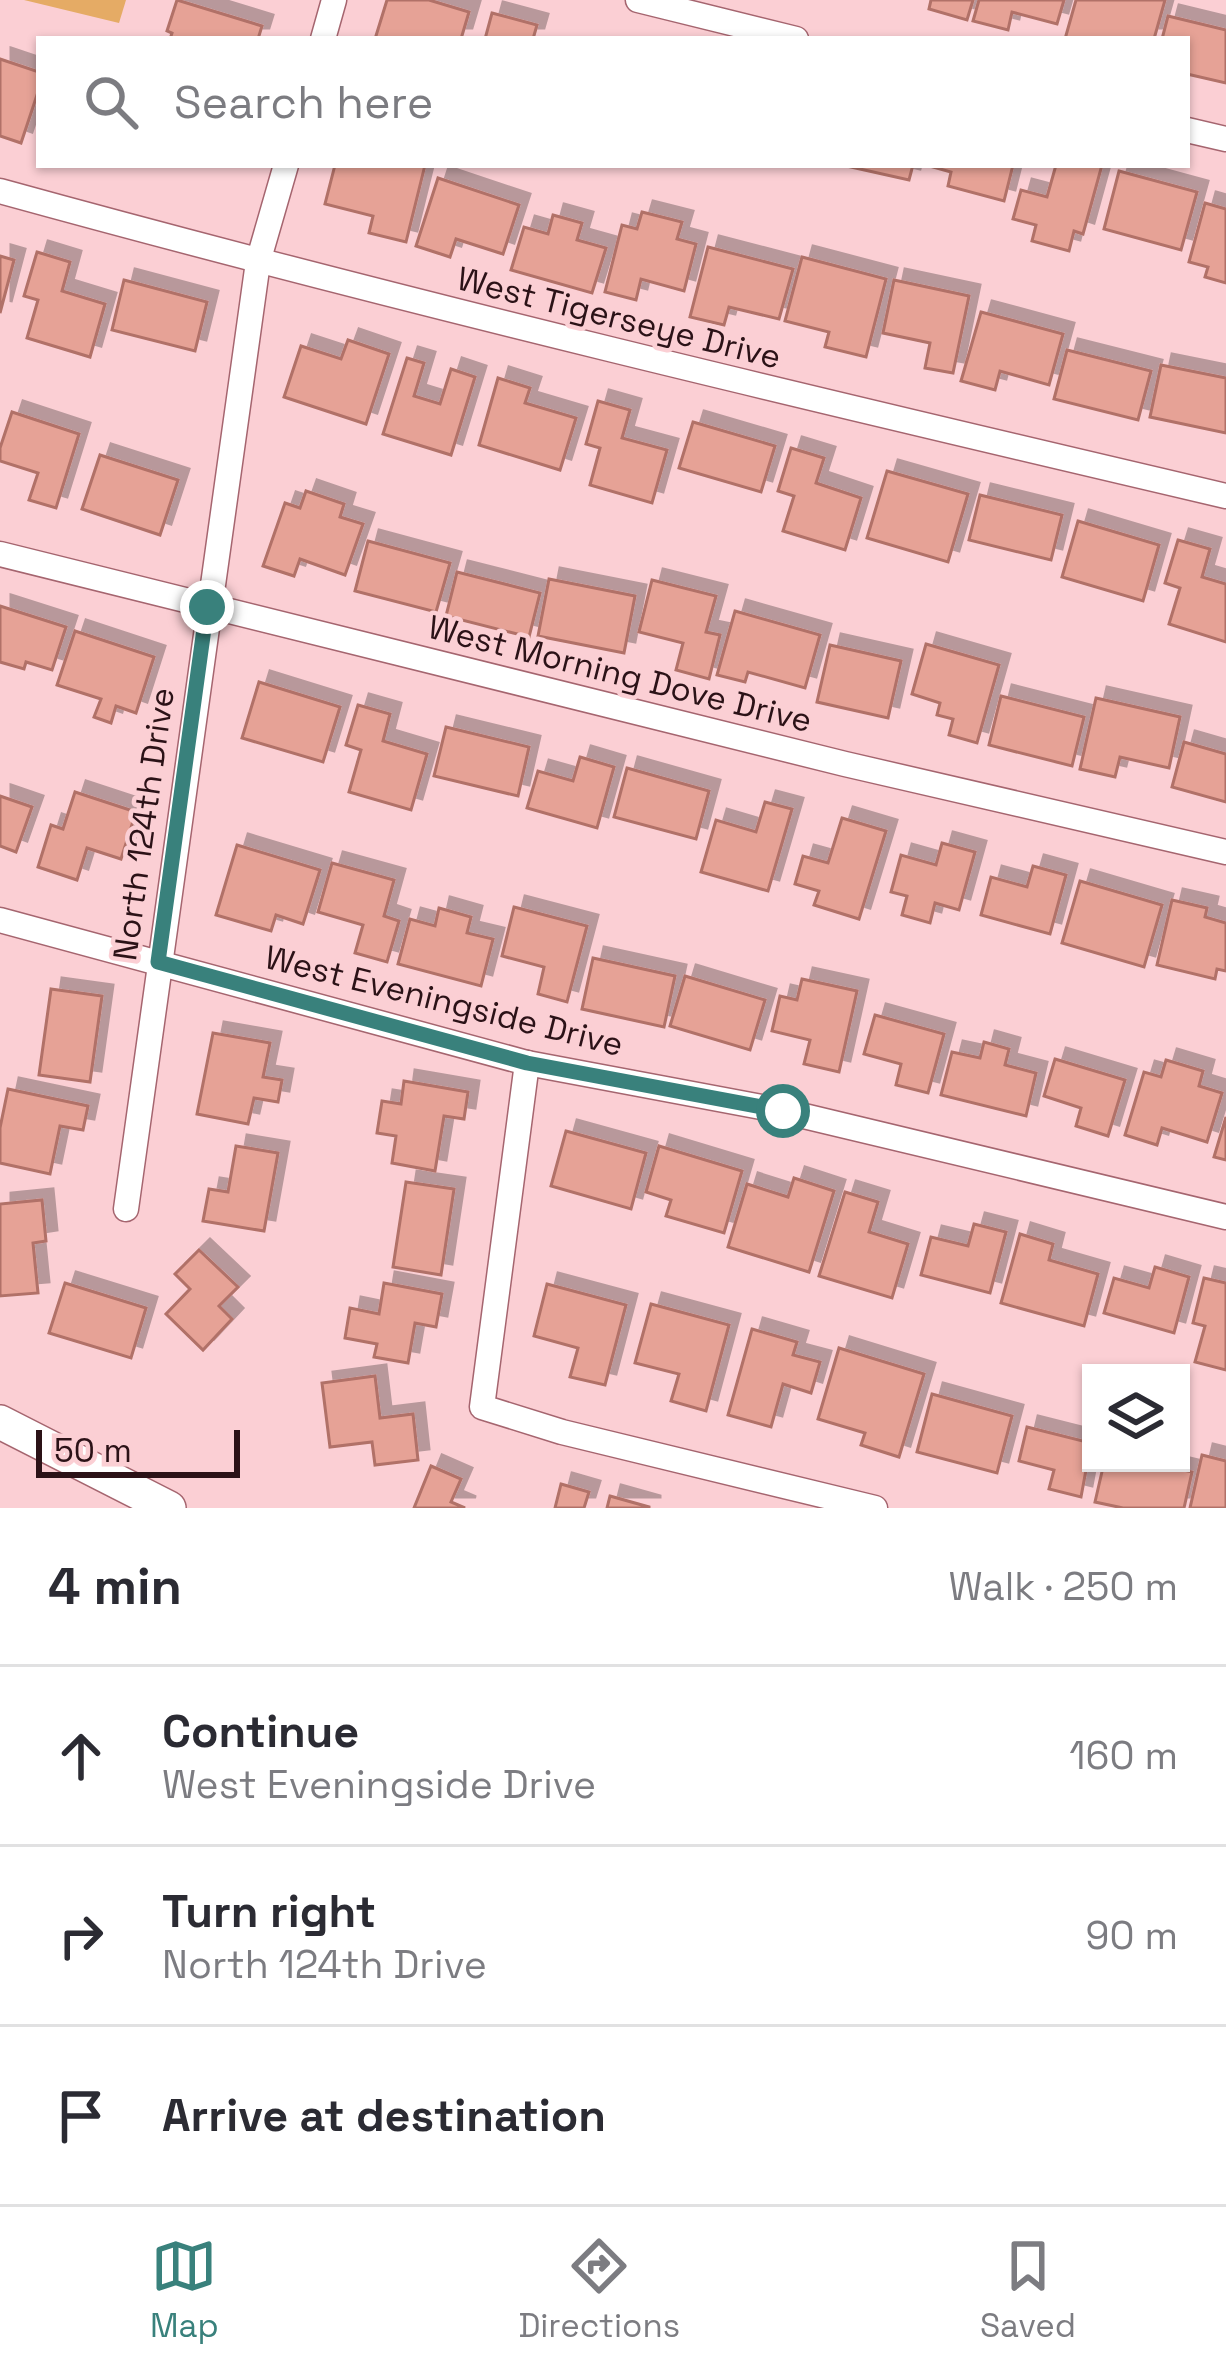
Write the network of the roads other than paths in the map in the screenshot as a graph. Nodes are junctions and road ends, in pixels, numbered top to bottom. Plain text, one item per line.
1 (334, 0) edge
2 (638, 0) edge
3 (324, 36) edge
4 (784, 36) edge
5 (1190, 131) edge
6 (1226, 139) edge
7 (285, 168) edge
8 (0, 191) edge
9 (258, 262) junction
10 (1226, 496) edge
11 (0, 554) edge
12 (207, 607) junction
13 (1226, 852) edge
14 (0, 920) edge
15 (158, 962) junction
16 (527, 1063) junction
17 (126, 1210) dead end
18 (1226, 1216) edge
19 (0, 1422) edge
20 (170, 1508) edge
21 (875, 1508) edge

1 - 3 street
2 - 4 street
5 - 6 street
7 - 9 street, North 124th Drive
8 - 9 street, West Tigerseye Drive
9 - 10 street, West Tigerseye Drive
9 - 12 street, North 124th Drive
11 - 12 street, West Morning Dove Drive
12 - 13 street, West Morning Dove Drive
12 - 15 street, North 124th Drive
14 - 15 street, West Eveningside Drive
15 - 16 street, West Eveningside Drive
15 - 17 street, North 124th Drive
16 - 18 street, West Eveningside Drive
16 - 21 street
19 - 20 street

